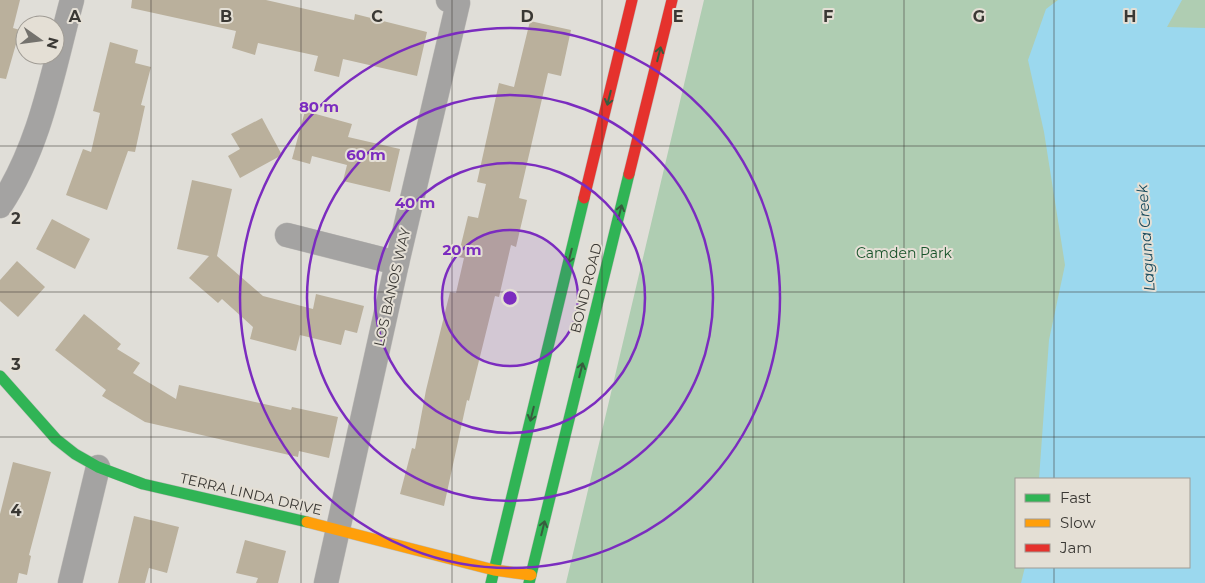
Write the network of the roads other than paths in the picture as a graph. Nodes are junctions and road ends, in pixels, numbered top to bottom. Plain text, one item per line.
1 (72, 0) edge
2 (448, 0) edge
3 (632, 0) edge
4 (672, 0) edge
5 (0, 206) edge
6 (287, 235) dead end
7 (397, 263) junction
8 (0, 376) edge
9 (98, 467) junction
10 (339, 529) junction
11 (494, 570) junction
12 (530, 579) edge
13 (70, 583) edge
14 (326, 583) edge
15 (491, 583) edge

1 - 5 street
2 - 7 street, LOS BANOS WAY
3 -> 11 main road, BOND ROAD
12 -> 4 main road, BOND ROAD
6 - 7 street
7 - 10 street, LOS BANOS WAY
8 - 9 main road, TERRA LINDA DRIVE
9 - 10 main road, TERRA LINDA DRIVE
9 - 13 street
10 - 11 main road, TERRA LINDA DRIVE
10 - 14 street, LOS BANOS WAY
11 - 12 main road, TERRA LINDA DRIVE
11 - 15 main road, BOND ROAD

